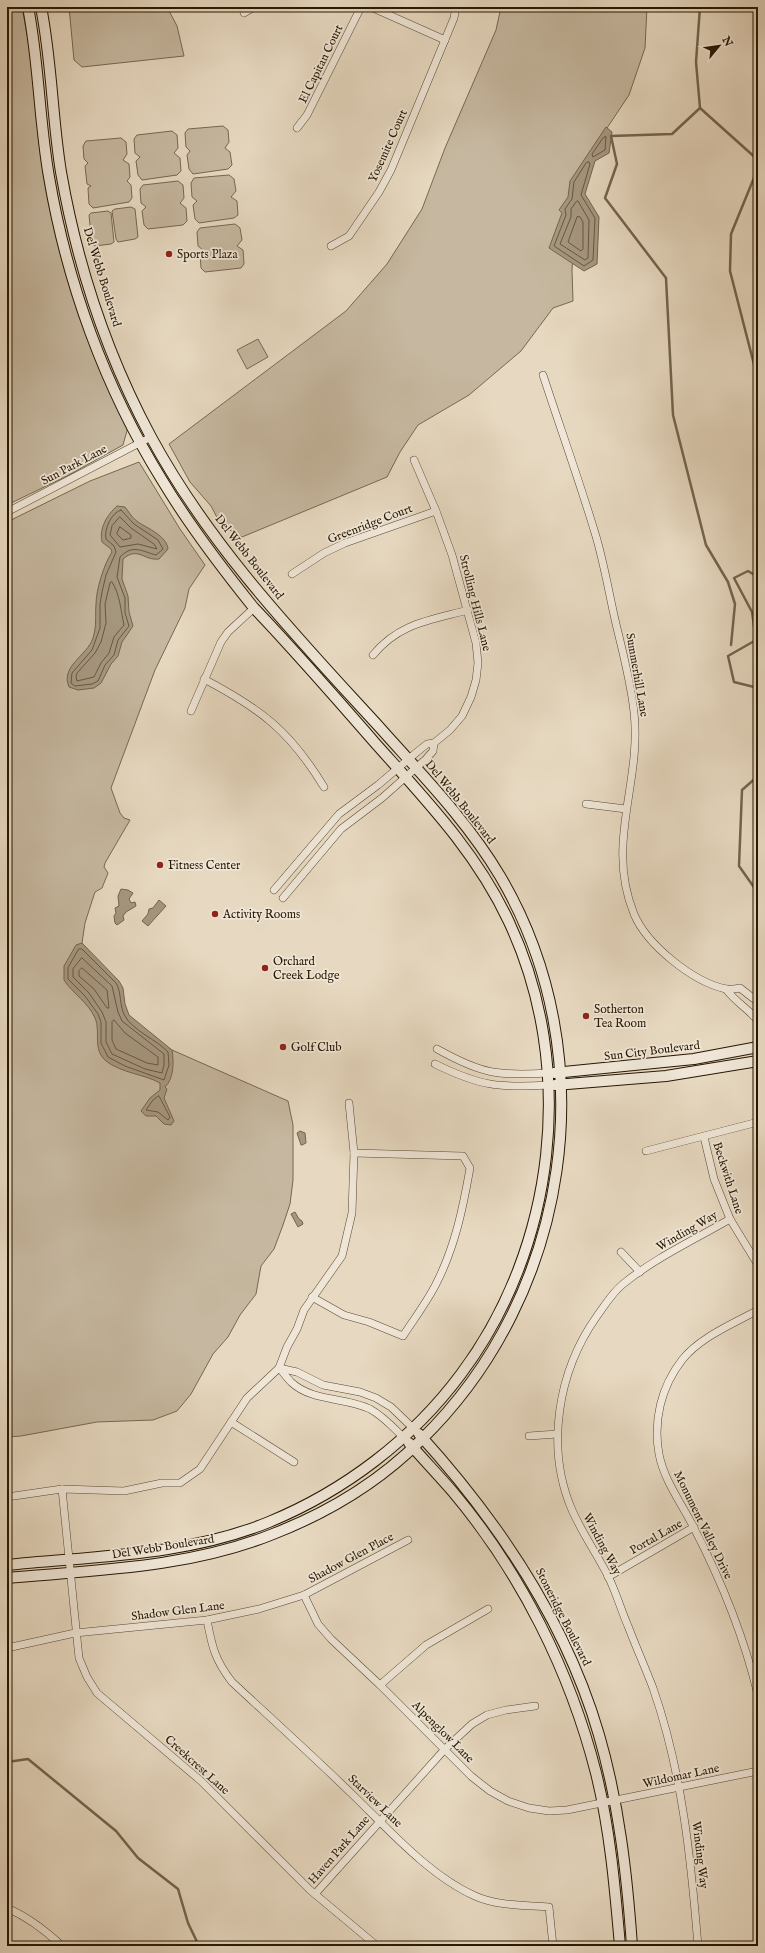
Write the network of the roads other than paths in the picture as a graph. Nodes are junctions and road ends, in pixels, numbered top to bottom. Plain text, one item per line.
1 (28, 7) edge
2 (41, 7) edge
3 (254, 7) edge
4 (361, 7) edge
5 (371, 7) edge
6 (456, 7) edge
7 (244, 13) dead end
8 (445, 40) junction
9 (297, 128) dead end
10 (331, 246) dead end
11 (543, 375) dead end
12 (151, 437) junction
13 (140, 443) junction
14 (414, 460) dead end
15 (436, 511) junction
16 (7, 512) edge
17 (292, 574) dead end
18 (254, 608) junction
19 (468, 610) junction
20 (373, 655) dead end
21 (204, 679) junction
22 (192, 710) dead end
23 (434, 744) junction
24 (408, 759) junction
25 (398, 768) junction
26 (416, 768) junction
27 (406, 777) junction
28 (324, 787) dead end
29 (586, 804) dead end
30 (626, 809) junction
31 (274, 890) dead end
32 (283, 898) dead end
33 (726, 989) junction
34 (758, 1002) edge
35 (758, 1021) edge
36 (758, 1047) edge
37 (437, 1049) dead end
38 (758, 1061) edge
39 (435, 1064) dead end
40 (548, 1073) junction
41 (561, 1073) junction
42 (562, 1085) junction
43 (549, 1086) junction
44 (349, 1103) dead end
45 (758, 1122) edge
46 (704, 1137) junction
47 (646, 1151) dead end
48 (354, 1153) junction
49 (730, 1220) junction
50 (621, 1252) dead end
51 (758, 1265) edge
52 (640, 1272) junction
53 (312, 1297) junction
54 (758, 1310) edge
55 (279, 1368) junction
56 (231, 1422) junction
57 (413, 1428) junction
58 (557, 1434) junction
59 (529, 1436) dead end
60 (403, 1438) junction
61 (423, 1439) junction
62 (413, 1448) junction
63 (294, 1462) dead end
64 (62, 1489) junction
65 (7, 1497) edge
66 (694, 1527) junction
67 (408, 1540) dead end
68 (7, 1565) edge
69 (70, 1566) junction
70 (608, 1577) junction
71 (7, 1578) edge
72 (304, 1595) junction
73 (488, 1609) dead end
74 (207, 1620) junction
75 (75, 1633) junction
76 (7, 1648) edge
77 (756, 1677) edge
78 (380, 1685) junction
79 (758, 1695) edge
80 (535, 1706) dead end
81 (445, 1749) junction
82 (758, 1771) edge
83 (679, 1787) junction
84 (609, 1802) junction
85 (379, 1820) junction
86 (315, 1894) junction
87 (7, 1908) edge
88 (62, 1946) edge
89 (377, 1946) edge
90 (553, 1946) edge
91 (620, 1946) edge
92 (632, 1946) edge
93 (698, 1946) edge

1 - 13 street, Del Webb Boulevard
2 - 12 street, Del Webb Boulevard
3 - 7 street
4 - 9 street, El Capitan Court
5 - 8 street
6 - 8 street, Yosemite Court
8 - 10 street, Yosemite Court
11 - 30 street, Summerhill Lane
12 - 13 street, Sun Park Lane
12 - 24 street, Del Webb Boulevard
13 - 16 street, Sun Park Lane
13 - 18 street, Del Webb Boulevard
14 - 15 street, Strolling Hills Lane
15 - 17 street, Greenridge Court
15 - 19 street, Strolling Hills Lane
18 - 21 street
18 - 25 street, Del Webb Boulevard
19 - 20 street
19 - 23 street, Strolling Hills Lane
21 - 22 street
21 - 28 street
23 - 24 street, Strolling Hills Lane
23 - 26 street, Strolling Hills Lane
24 - 25 street, Strolling Hills Lane
24 - 26 street, Del Webb Boulevard
25 - 27 street, Del Webb Boulevard
25 - 31 street, Strolling Hills Lane
26 - 27 street, Strolling Hills Lane
26 - 41 street, Del Webb Boulevard
27 - 32 street, Strolling Hills Lane
27 - 40 street, Del Webb Boulevard
29 - 30 street
30 - 33 street, Summerhill Lane
33 - 34 street, Summerhill Lane
33 - 35 street, Summerhill Lane
36 - 41 street, Sun City Boulevard
37 - 40 street
38 - 42 street, Sun City Boulevard
39 - 43 street
40 - 41 street, Sun City Boulevard
40 - 43 street, Del Webb Boulevard
41 - 42 street, Del Webb Boulevard
42 - 43 street, Sun City Boulevard
42 - 61 street, Del Webb Boulevard
43 - 57 street, Del Webb Boulevard
44 - 48 street
45 - 46 street
46 - 47 street
46 - 49 street, Beckwith Lane
48 - 53 street
48 - 53 street
49 - 51 street, Beckwith Lane
49 - 52 street, Winding Way
50 - 52 street
52 - 58 street, Winding Way
53 - 55 street
54 - 66 street, Monument Valley Drive
55 - 56 street
55 - 57 street
55 - 60 street
56 - 63 street
56 - 64 street
57 - 60 street, Del Webb Boulevard
57 - 61 street, Stoneridge Boulevard
58 - 59 street
58 - 70 street, Winding Way
60 - 62 street, Stoneridge Boulevard
60 - 69 street, Del Webb Boulevard
61 - 62 street, Del Webb Boulevard
61 - 84 street, Stoneridge Boulevard
62 - 69 street, Del Webb Boulevard
62 - 84 street, Stoneridge Boulevard
64 - 65 street
64 - 69 street, Creekcrest Lane
66 - 70 street, Portal Lane
66 - 77 street, Monument Valley Drive
67 - 72 street, Shadow Glen Place
68 - 69 street, Del Webb Boulevard
69 - 71 street, Del Webb Boulevard
69 - 75 street, Creekcrest Lane
70 - 83 street, Winding Way
72 - 74 street, Shadow Glen Lane
72 - 78 street, Alpenglow Lane
73 - 78 street
74 - 75 street, Shadow Glen Lane
74 - 85 street, Starview Lane
75 - 76 street, Shadow Glen Lane
75 - 86 street, Creekcrest Lane
77 - 79 street, Monument Valley Drive
78 - 81 street, Alpenglow Lane
80 - 81 street, Haven Park Lane
81 - 84 street, Alpenglow Lane
81 - 85 street, Haven Park Lane
82 - 83 street, Wildomar Lane
83 - 84 street, Wildomar Lane
83 - 93 street, Winding Way
84 - 91 street, Stoneridge Boulevard
84 - 92 street, Stoneridge Boulevard
85 - 86 street, Haven Park Lane
85 - 90 street, Starview Lane
86 - 89 street, Creekcrest Lane
87 - 88 street

